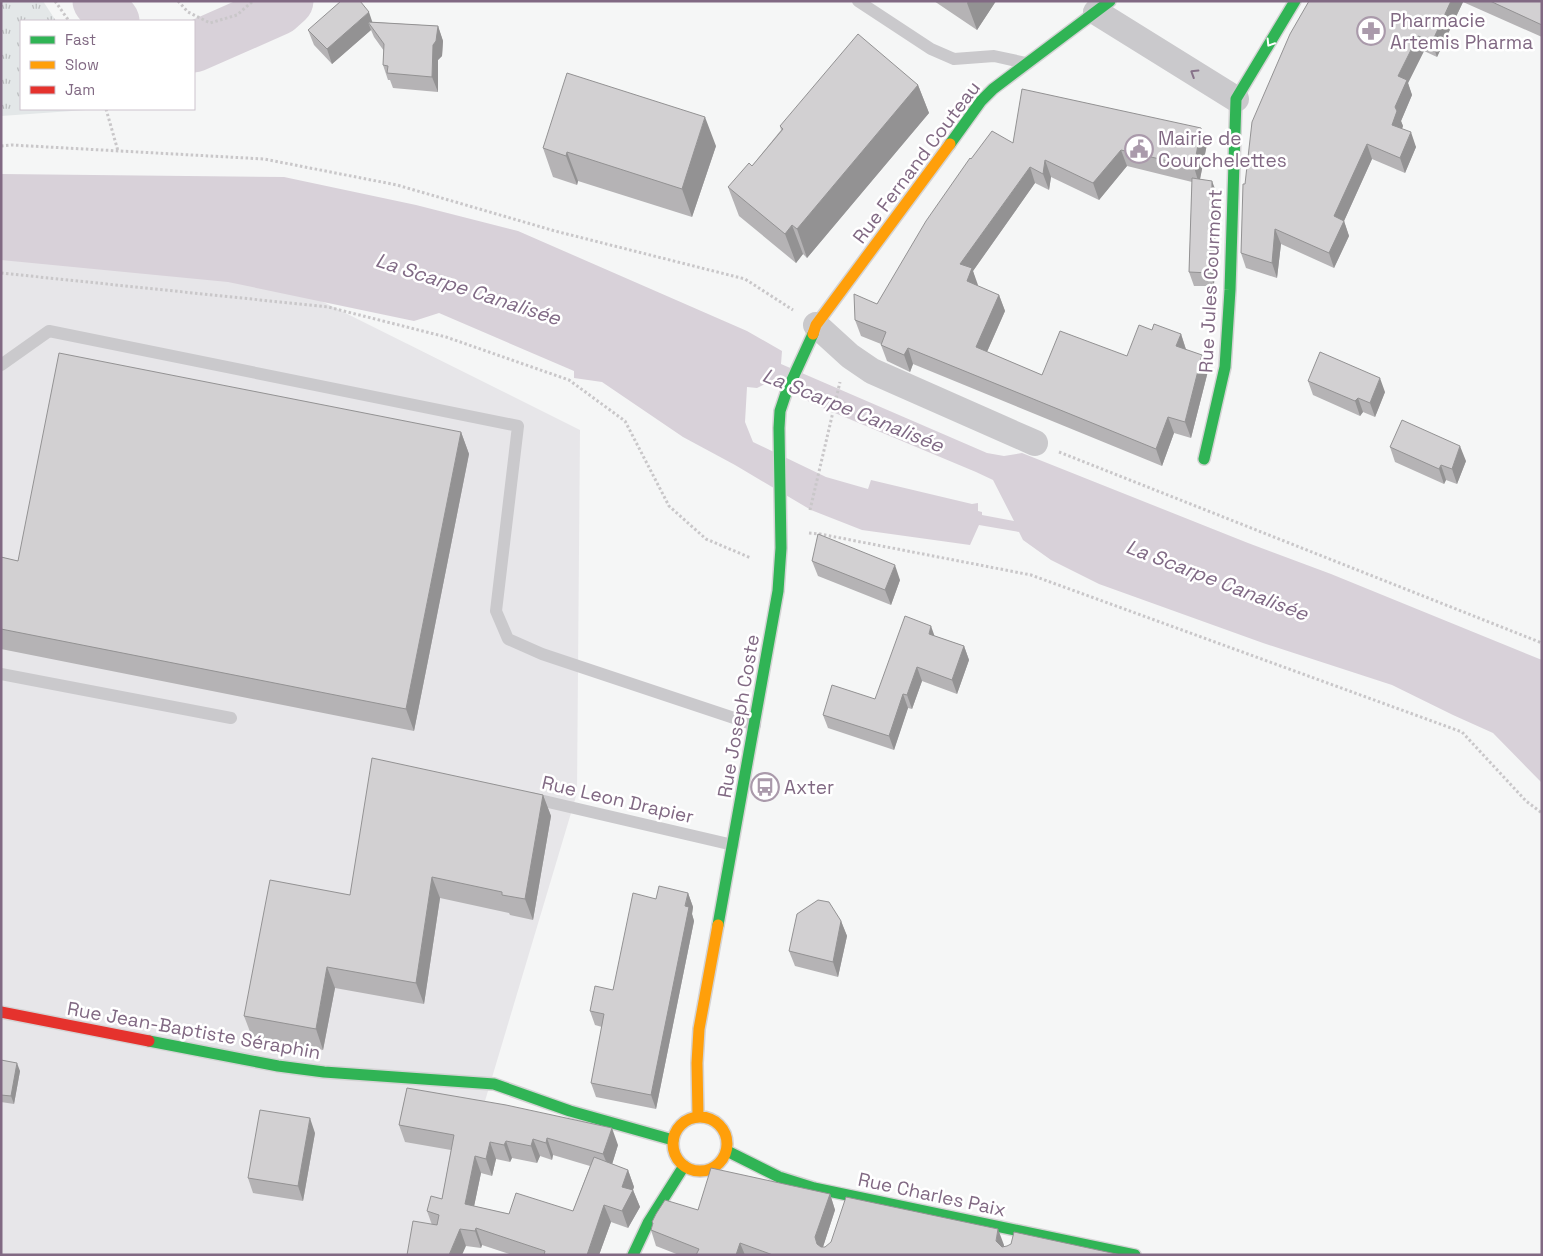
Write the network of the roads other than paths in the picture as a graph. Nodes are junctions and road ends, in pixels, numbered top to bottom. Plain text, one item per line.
1 (858, 1) edge
2 (1295, 1) edge
3 (1103, 7) edge
4 (1026, 63) junction
5 (1236, 99) junction
6 (812, 336) junction
7 (1, 365) edge
8 (1035, 443) road end
9 (1204, 458) dead end
10 (1, 674) edge
11 (231, 718) dead end
12 (755, 725) junction
13 (515, 794) edge
14 (733, 845) junction
15 (1, 1012) edge
16 (698, 1116) junction
17 (673, 1140) junction
18 (727, 1151) junction
19 (684, 1166) junction
20 (634, 1255) edge
21 (1135, 1255) edge

1 - 4 lane
2 -> 5 street, Rue Jules Courmont
3 - 4 street, Rue Fernand Couteau
5 -> 3 street
4 - 6 street, Rue Fernand Couteau
5 - 9 street, Rue Jules Courmont
6 - 8 street
6 - 12 street, Rue Joseph Coste
7 - 12 lane
10 - 11 lane
12 - 14 street, Rue Joseph Coste
13 - 14 lane, Rue Leon Drapier
14 - 16 street, Rue Joseph Coste
15 - 17 street, Rue Jean-Baptiste Séraphin
16 - 17 street
16 - 18 street
17 - 19 street
18 - 19 street
18 - 21 street, Rue Charles Paix
19 - 20 street

